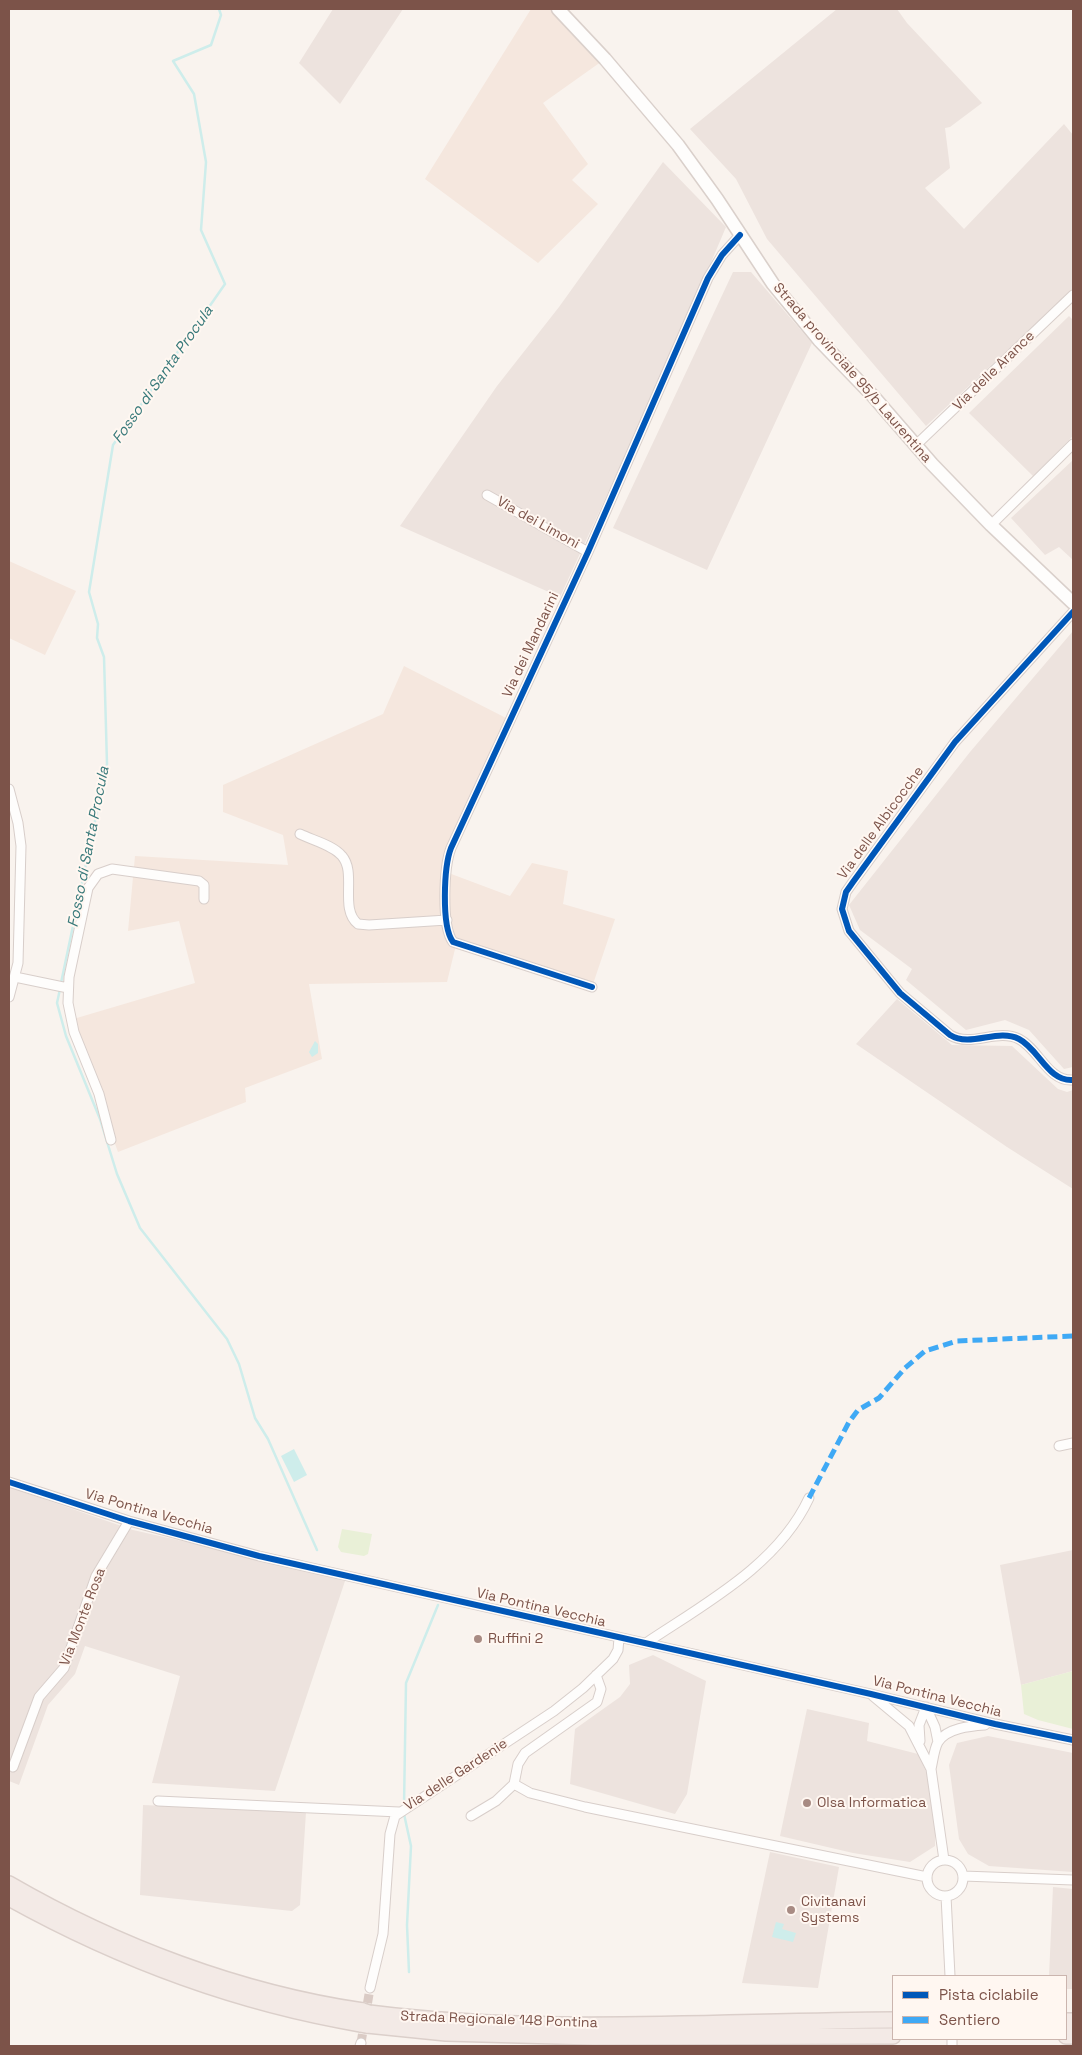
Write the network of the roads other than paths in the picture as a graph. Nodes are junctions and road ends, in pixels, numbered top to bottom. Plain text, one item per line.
1 (558, 9) edge
2 (740, 235) junction
3 (1073, 295) edge
4 (1073, 444) edge
5 (916, 446) junction
6 (487, 494) dead end
7 (991, 525) junction
8 (588, 552) junction
9 (1073, 603) edge
10 (1073, 612) edge
11 (9, 789) edge
12 (300, 834) dead end
13 (204, 899) dead end
14 (447, 920) junction
15 (15, 977) junction
16 (592, 987) dead end
17 (68, 988) junction
18 (9, 997) edge
19 (1073, 1080) edge
20 (111, 1140) dead end
21 (1073, 1443) edge
22 (1059, 1446) dead end
23 (9, 1482) edge
24 (809, 1498) dead end
25 (129, 1521) junction
26 (619, 1638) junction
27 (646, 1643) junction
28 (596, 1676) junction
29 (871, 1694) junction
30 (926, 1707) junction
31 (995, 1724) junction
32 (1073, 1740) edge
33 (938, 1742) junction
34 (921, 1748) junction
35 (13, 1767) dead end
36 (931, 1769) junction
37 (514, 1784) junction
38 (158, 1801) dead end
39 (399, 1812) junction
40 (471, 1816) dead end
41 (944, 1860) junction
42 (963, 1876) junction
43 (928, 1877) junction
44 (1073, 1880) edge
45 (9, 1884) edge
46 (946, 1896) junction
47 (9, 1898) edge
48 (950, 1975) edge
49 (370, 1988) tunnel mouth
50 (365, 2018) junction
51 (892, 2020) edge
52 (892, 2036) edge

1 - 2 main road, Strada provinciale 95/b Laurentina
2 - 5 main road, Strada provinciale 95/b Laurentina
2 - 8 street, Via dei Mandarini
3 - 5 street, Via delle Arance
4 - 7 street
5 - 7 main road, Strada provinciale 95/b Laurentina
6 - 8 street, Via dei Limoni
7 - 9 main road, Strada provinciale 95/b Laurentina
8 - 14 street, Via dei Mandarini
10 - 19 street, Via delle Albicocche
11 - 15 street
12 - 14 street
13 - 17 street
14 - 16 street, Via dei Mandarini
15 - 17 street
15 - 18 street
17 - 20 street
21 - 22 street
23 - 25 street, Via Pontina Vecchia
24 - 27 street
25 - 26 street, Via Pontina Vecchia
25 - 35 street, Via Monte Rosa
26 - 27 street, Via Pontina Vecchia
26 - 28 street, Via delle Gardenie
27 - 29 street, Via Pontina Vecchia
28 - 37 street
28 - 39 street, Via delle Gardenie
29 - 30 street, Via Pontina Vecchia
29 - 34 street
30 - 31 street, Via Pontina Vecchia
30 - 33 street
30 - 34 street
31 - 32 street, Via Pontina Vecchia
31 - 33 street
33 - 36 street
34 - 36 street
36 - 41 street
37 - 40 street
37 - 43 street
38 - 39 street
39 - 49 street, Via delle Gardenie
41 - 42 street
41 - 43 street
42 - 44 street
42 - 46 street
43 - 46 street
45 - 50 highway, Strada Regionale 148 Pontina
46 - 48 street
47 - 50 highway, Strada Regionale 148 Pontina
50 - 51 highway, Strada Regionale 148 Pontina
50 - 52 highway, Strada Regionale 148 Pontina

